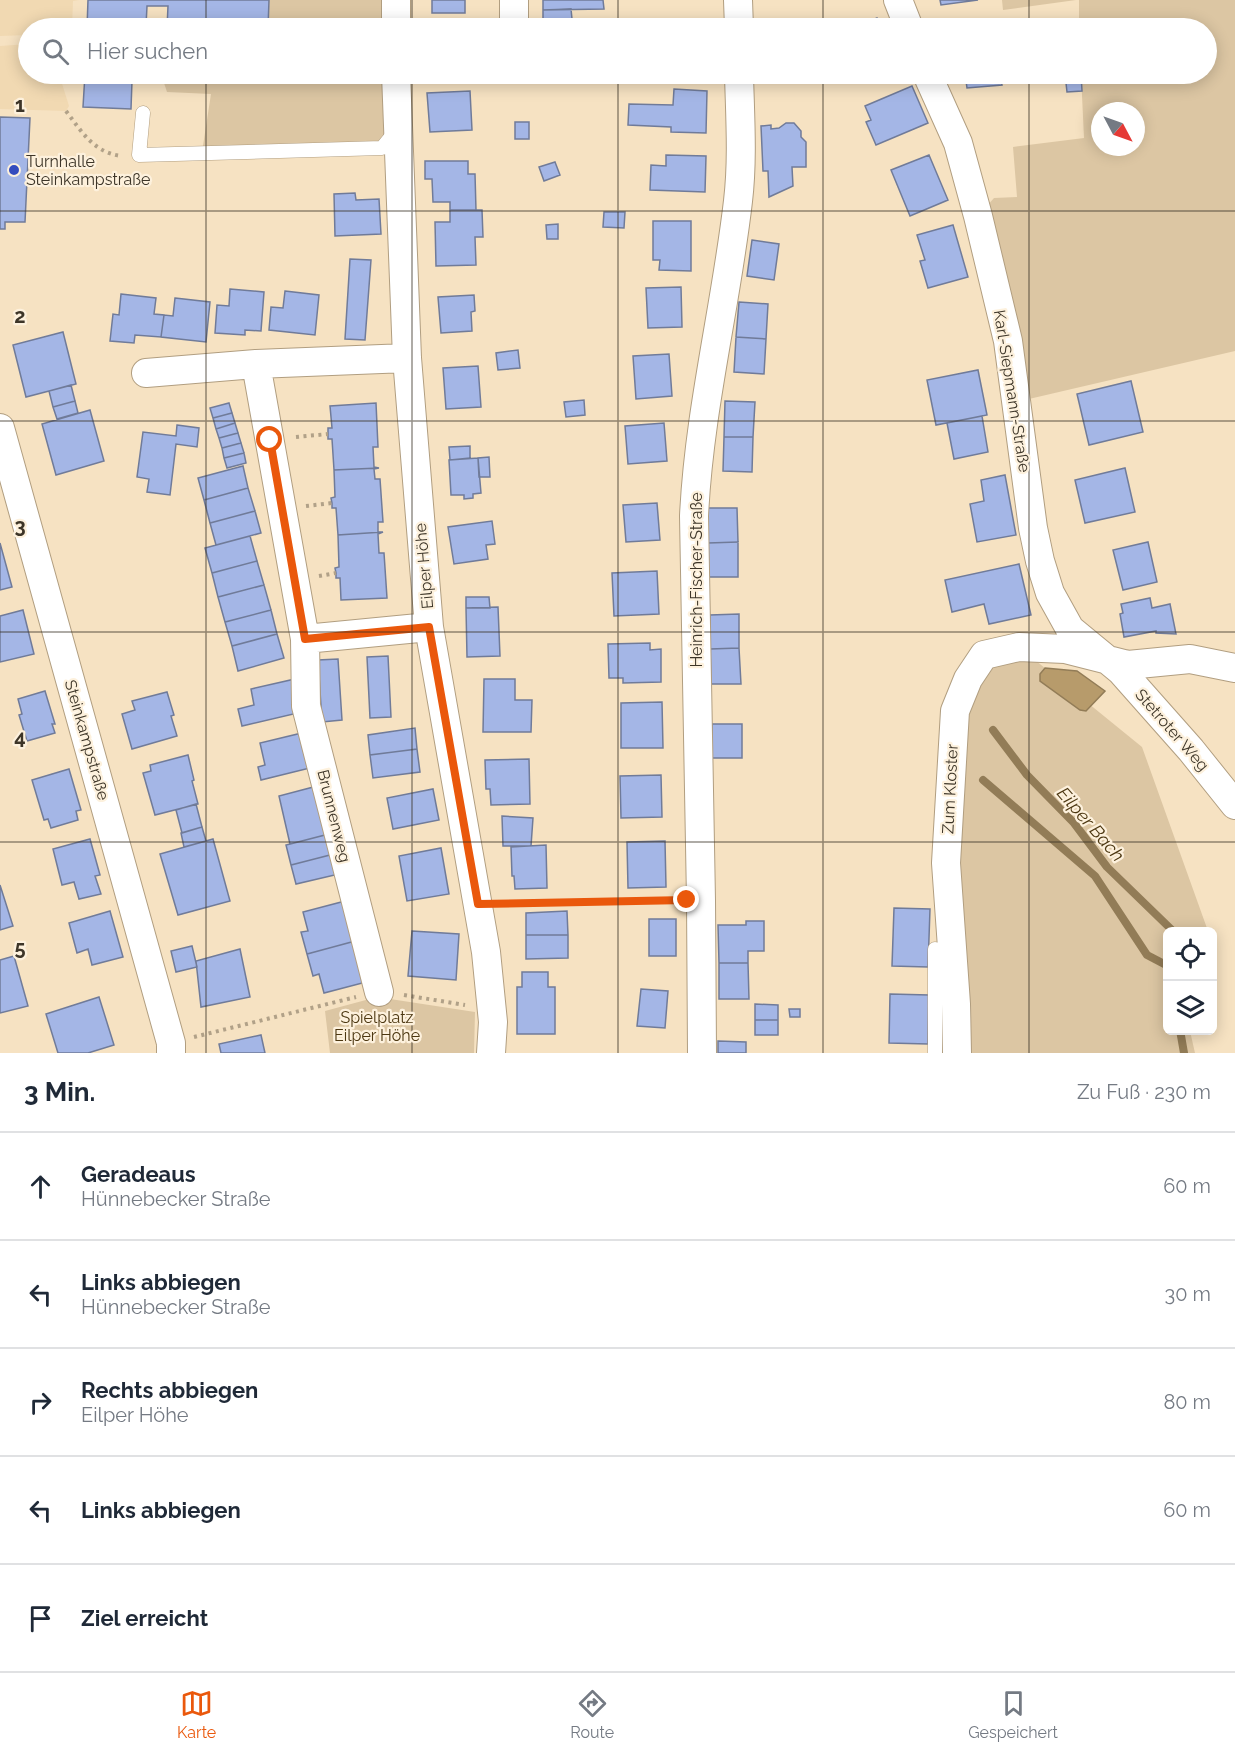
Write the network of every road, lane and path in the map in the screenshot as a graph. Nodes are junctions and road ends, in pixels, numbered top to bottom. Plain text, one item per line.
1 (396, 0) edge
2 (514, 0) edge
3 (738, 0) edge
4 (898, 0) edge
5 (396, 18) edge
6 (514, 18) edge
7 (739, 18) edge
8 (905, 18) edge
9 (396, 84) edge
10 (739, 84) edge
11 (931, 84) edge
12 (66, 111) dead end
13 (144, 113) dead end
14 (398, 130) junction
15 (139, 155) junction
16 (407, 358) junction
17 (256, 364) junction
18 (146, 373) dead end
19 (0, 428) edge
20 (328, 434) dead end
21 (270, 440) junction
22 (429, 627) junction
23 (305, 639) junction
24 (1106, 659) junction
25 (1235, 668) edge
26 (1235, 805) edge
27 (676, 901) dead end
28 (478, 904) junction
29 (935, 949) dead end
30 (379, 992) junction
31 (492, 1009) junction
32 (171, 1048) edge
33 (492, 1053) edge
34 (702, 1053) edge
35 (935, 1053) edge
36 (957, 1053) edge

1 - 5 street
2 - 6 street
3 - 7 street
4 - 8 street
9 - 14 street, Eilper Höhe
10 - 34 street, Heinrich-Fischer-Straße
11 - 24 street, Karl-Siepmann-Straße
12 - 15 path
13 - 15 lane
14 - 15 lane
14 - 16 street, Eilper Höhe
16 - 17 street
16 - 22 street, Eilper Höhe
17 - 18 street
17 - 21 street, Brunnenweg
19 - 32 street, Steinkampstraße
20 - 21 path
21 - 23 street, Brunnenweg
22 - 23 street
22 - 28 street, Eilper Höhe
23 - 30 street, Brunnenweg
24 - 25 street, Zum Kloster
24 - 26 street, Stetroter Weg
24 - 36 street, Zum Kloster
27 - 28 path
28 - 31 street, Eilper Höhe
29 - 35 lane
30 - 31 path
30 - 32 path
31 - 33 street, Eilper Höhe

